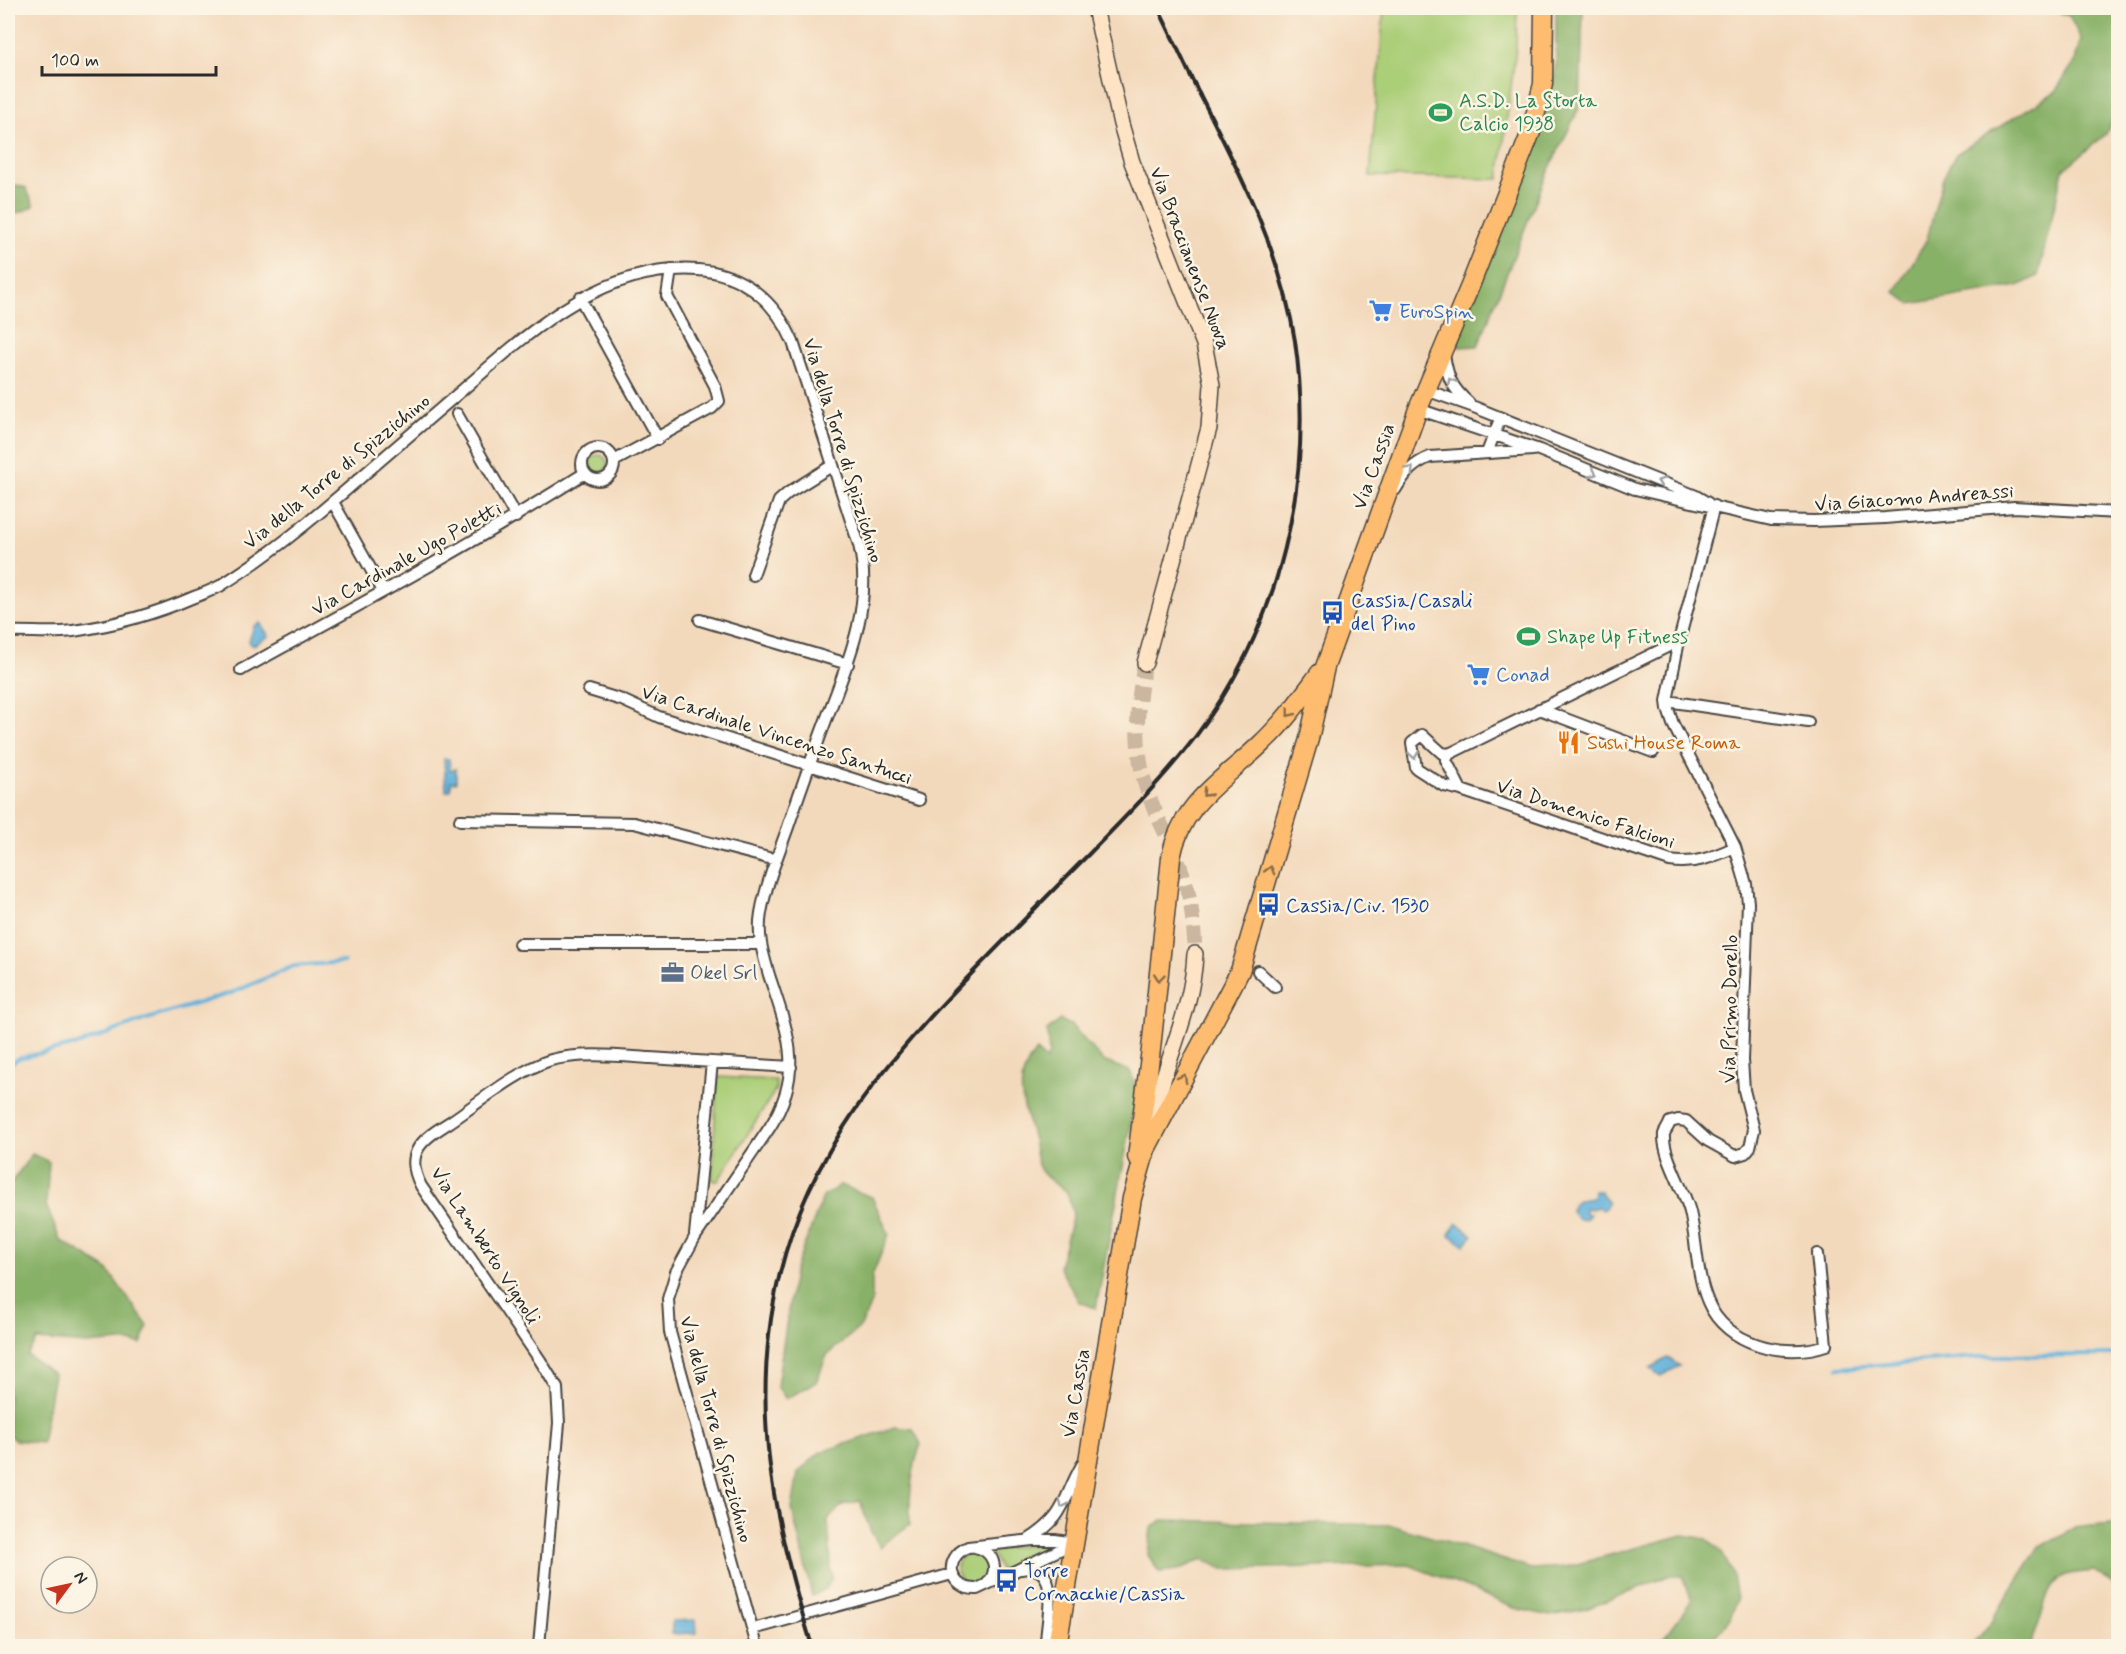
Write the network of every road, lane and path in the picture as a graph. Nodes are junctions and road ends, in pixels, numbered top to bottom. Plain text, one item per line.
1 (1095, 8) edge
2 (1544, 8) edge
3 (671, 270) junction
4 (580, 298) junction
5 (1443, 349) junction
6 (1426, 390) junction
7 (1474, 407) junction
8 (1418, 409) junction
9 (457, 414) dead end
10 (1500, 419) junction
11 (1494, 434) junction
12 (658, 439) junction
13 (1539, 450) junction
14 (1488, 453) junction
15 (614, 461) junction
16 (833, 465) junction
17 (585, 473) junction
18 (333, 502) junction
19 (1701, 505) junction
20 (1714, 506) junction
21 (2118, 513) edge
22 (516, 517) junction
23 (1378, 518) junction
24 (1711, 519) junction
25 (753, 575) dead end
26 (383, 591) junction
27 (700, 620) dead end
28 (8, 632) edge
29 (1679, 641) junction
30 (1145, 663) tunnel mouth
31 (848, 664) junction
32 (1325, 667) junction
33 (241, 670) dead end
34 (589, 690) dead end
35 (1667, 701) junction
36 (1539, 709) junction
37 (1808, 722) dead end
38 (1653, 752) dead end
39 (1449, 754) junction
40 (810, 764) junction
41 (1461, 790) junction
42 (919, 800) dead end
43 (460, 820) dead end
44 (1735, 848) junction
45 (776, 860) junction
46 (519, 944) dead end
47 (760, 944) junction
48 (1195, 954) tunnel mouth
49 (1258, 971) dead end
50 (1275, 987) dead end
51 (712, 1062) junction
52 (791, 1067) junction
53 (1146, 1149) junction
54 (1132, 1198) junction
55 (695, 1237) junction
56 (1817, 1254) dead end
57 (1087, 1457) junction
58 (1026, 1540) junction
59 (1074, 1543) junction
60 (975, 1546) junction
61 (1015, 1571) junction
62 (952, 1574) junction
63 (983, 1587) junction
64 (753, 1629) junction
65 (539, 1647) edge
66 (757, 1647) edge
67 (1046, 1647) edge
68 (1057, 1647) edge

1 - 30 main road, Via Braccianense Nuova
2 - 5 main road, Via Cassia
3 - 4 street, Via della Torre di Spizzichino
3 - 12 street
3 - 16 street, Via della Torre di Spizzichino
4 - 12 street
4 - 18 street, Via della Torre di Spizzichino
5 - 6 main road, Via Cassia
7 -> 5 street, Via Giacomo Andreassi
6 - 7 street, Via Giacomo Andreassi
6 - 8 main road, Via Cassia
7 - 10 street, Via Giacomo Andreassi
8 - 11 street, Via Giacomo Andreassi
8 - 23 main road, Via Cassia
9 - 22 street
10 - 11 street
20 -> 10 street, Via Giacomo Andreassi
11 - 13 street, Via Giacomo Andreassi
11 - 14 street
12 - 15 street
13 - 14 street, Via Giacomo Andreassi
13 -> 19 street, Via Giacomo Andreassi
23 -> 14 street, Via Giacomo Andreassi
15 - 17 street
15 - 17 street
16 - 25 street
16 - 31 street, Via della Torre di Spizzichino
17 - 22 street, Via Cardinale Ugo Poletti
18 - 26 street
18 - 28 street, Via della Torre di Spizzichino
19 - 20 street, Via Giacomo Andreassi
19 - 24 street
20 - 21 street, Via Giacomo Andreassi
20 - 24 street, Via Primo Dorello
22 - 26 street, Via Cardinale Ugo Poletti
23 - 32 main road, Via Cassia
24 - 29 street, Via Primo Dorello
26 - 33 street, Via Cardinale Ugo Poletti
27 - 31 street
29 - 35 street, Via Primo Dorello
29 - 36 street
31 - 40 street, Via della Torre di Spizzichino
53 -> 32 main road, Via Cassia
32 -> 54 main road
34 - 40 street, Via Cardinale Vincenzo Santucci
35 - 37 street
35 - 44 street, Via Primo Dorello
36 - 38 street
36 - 39 street
39 - 41 street
39 -> 41 street, Via Domenico Falcioni
40 - 42 street, Via Cardinale Vincenzo Santucci
40 - 45 street, Via della Torre di Spizzichino
41 - 44 street, Via Domenico Falcioni
43 - 45 street
44 - 56 street, Via Primo Dorello
45 - 47 street, Via della Torre di Spizzichino
46 - 47 street
47 - 52 street, Via della Torre di Spizzichino
48 - 53 main road
49 - 50 street
51 - 52 street, Via Lamberto Vignoli
51 - 55 street
51 - 65 street, Via Lamberto Vignoli
52 - 55 street, Via della Torre di Spizzichino
53 - 54 main road, Via Cassia
54 - 57 main road, Via Cassia
55 - 64 street, Via della Torre di Spizzichino
57 -> 58 street
57 - 59 main road, Via Cassia
58 - 59 street
58 - 60 street
59 - 61 street
59 - 68 main road, Via Cassia
60 - 62 street
60 - 63 street
61 - 63 street
61 - 67 street
62 - 63 street
62 - 64 street
64 - 66 street, Via della Torre di Spizzichino

